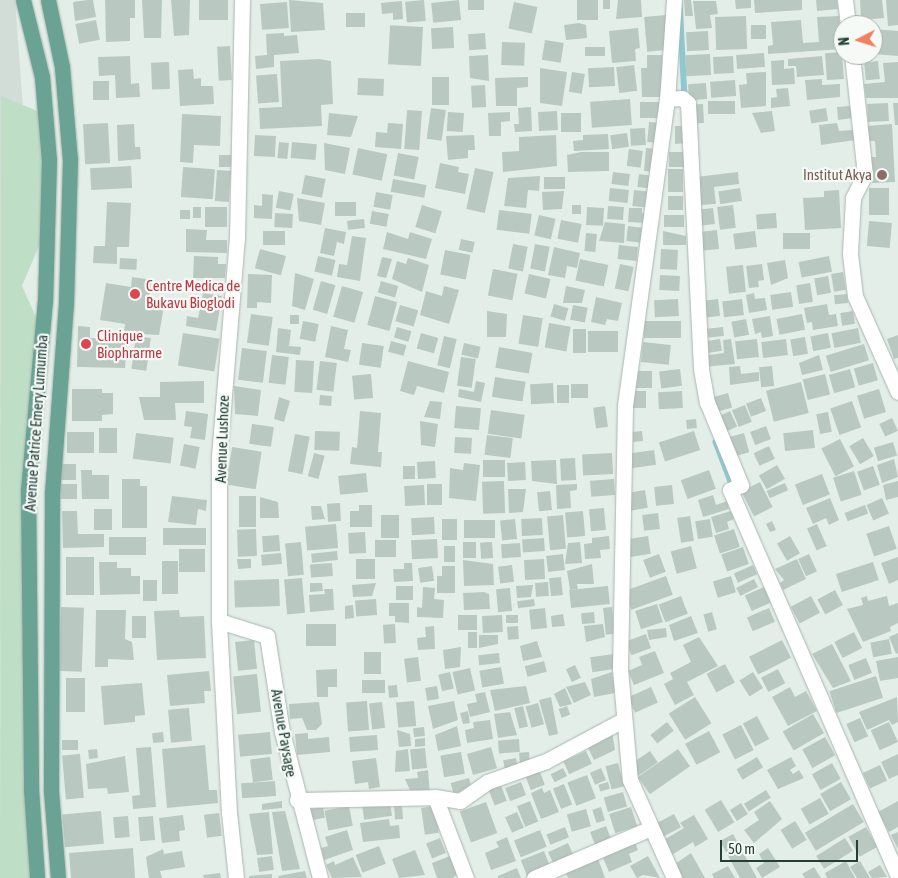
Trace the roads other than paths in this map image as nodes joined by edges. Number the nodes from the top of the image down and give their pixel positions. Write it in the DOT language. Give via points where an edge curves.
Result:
graph roads {
  1 [pos="23,0"];
  2 [pos="48,0"];
  3 [pos="242,0"];
  4 [pos="674,0"];
  5 [pos="846,0"];
  6 [pos="847,15"];
  7 [pos="853,65"];
  8 [pos="667,99"];
  9 [pos="898,392"];
  10 [pos="28,491"];
  11 [pos="52,494"];
  12 [pos="220,621"];
  13 [pos="623,720"];
  14 [pos="435,797"];
  15 [pos="297,800"];
  16 [pos="649,829"];
  17 [pos="898,877"];
  18 [pos="37,878"];
  19 [pos="58,878"];
  20 [pos="236,878"];
  21 [pos="320,878"];
  22 [pos="466,878"];
  23 [pos="534,878"];
  24 [pos="674,878"];
  1 -- 10 [label="main road, Avenue Patrice Emery Lumumba" via="42,77 49,160 44,308"];
  2 -- 11 [label="main road, Avenue Patrice Emery Lumumba" via="62,67 70,160 66,303"];
  3 -- 12 [label="street, Avenue Lushoze" via="237,238 219,456"];
  4 -- 8 [label="street"];
  5 -- 6 [label="street"];
  7 -- 9 [label="street" via="865,174 853,198 850,254 855,296"];
  8 -- 13 [label="street" via="625,407 621,550"];
  8 -- 17 [label="street" via="682,98 688,103 701,368 718,437 741,485 730,490"];
  10 -- 11 [label="main road"];
  10 -- 18 [label="main road, Avenue Patrice Emery Lumumba" via="31,790"];
  11 -- 19 [label="main road, Avenue Patrice Emery Lumumba" via="51,790"];
  12 -- 15 [label="street, Avenue Paysage" via="267,636 282,732"];
  12 -- 20 [label="street, Avenue Lushoze" via="229,813"];
  13 -- 14 [label="street" via="546,761 487,782 460,802"];
  13 -- 16 [label="street" via="630,780"];
  14 -- 15 [label="street"];
  14 -- 22 [label="street"];
  15 -- 21 [label="street, Avenue Paysage"];
  16 -- 23 [label="street"];
  16 -- 24 [label="street"];
}
